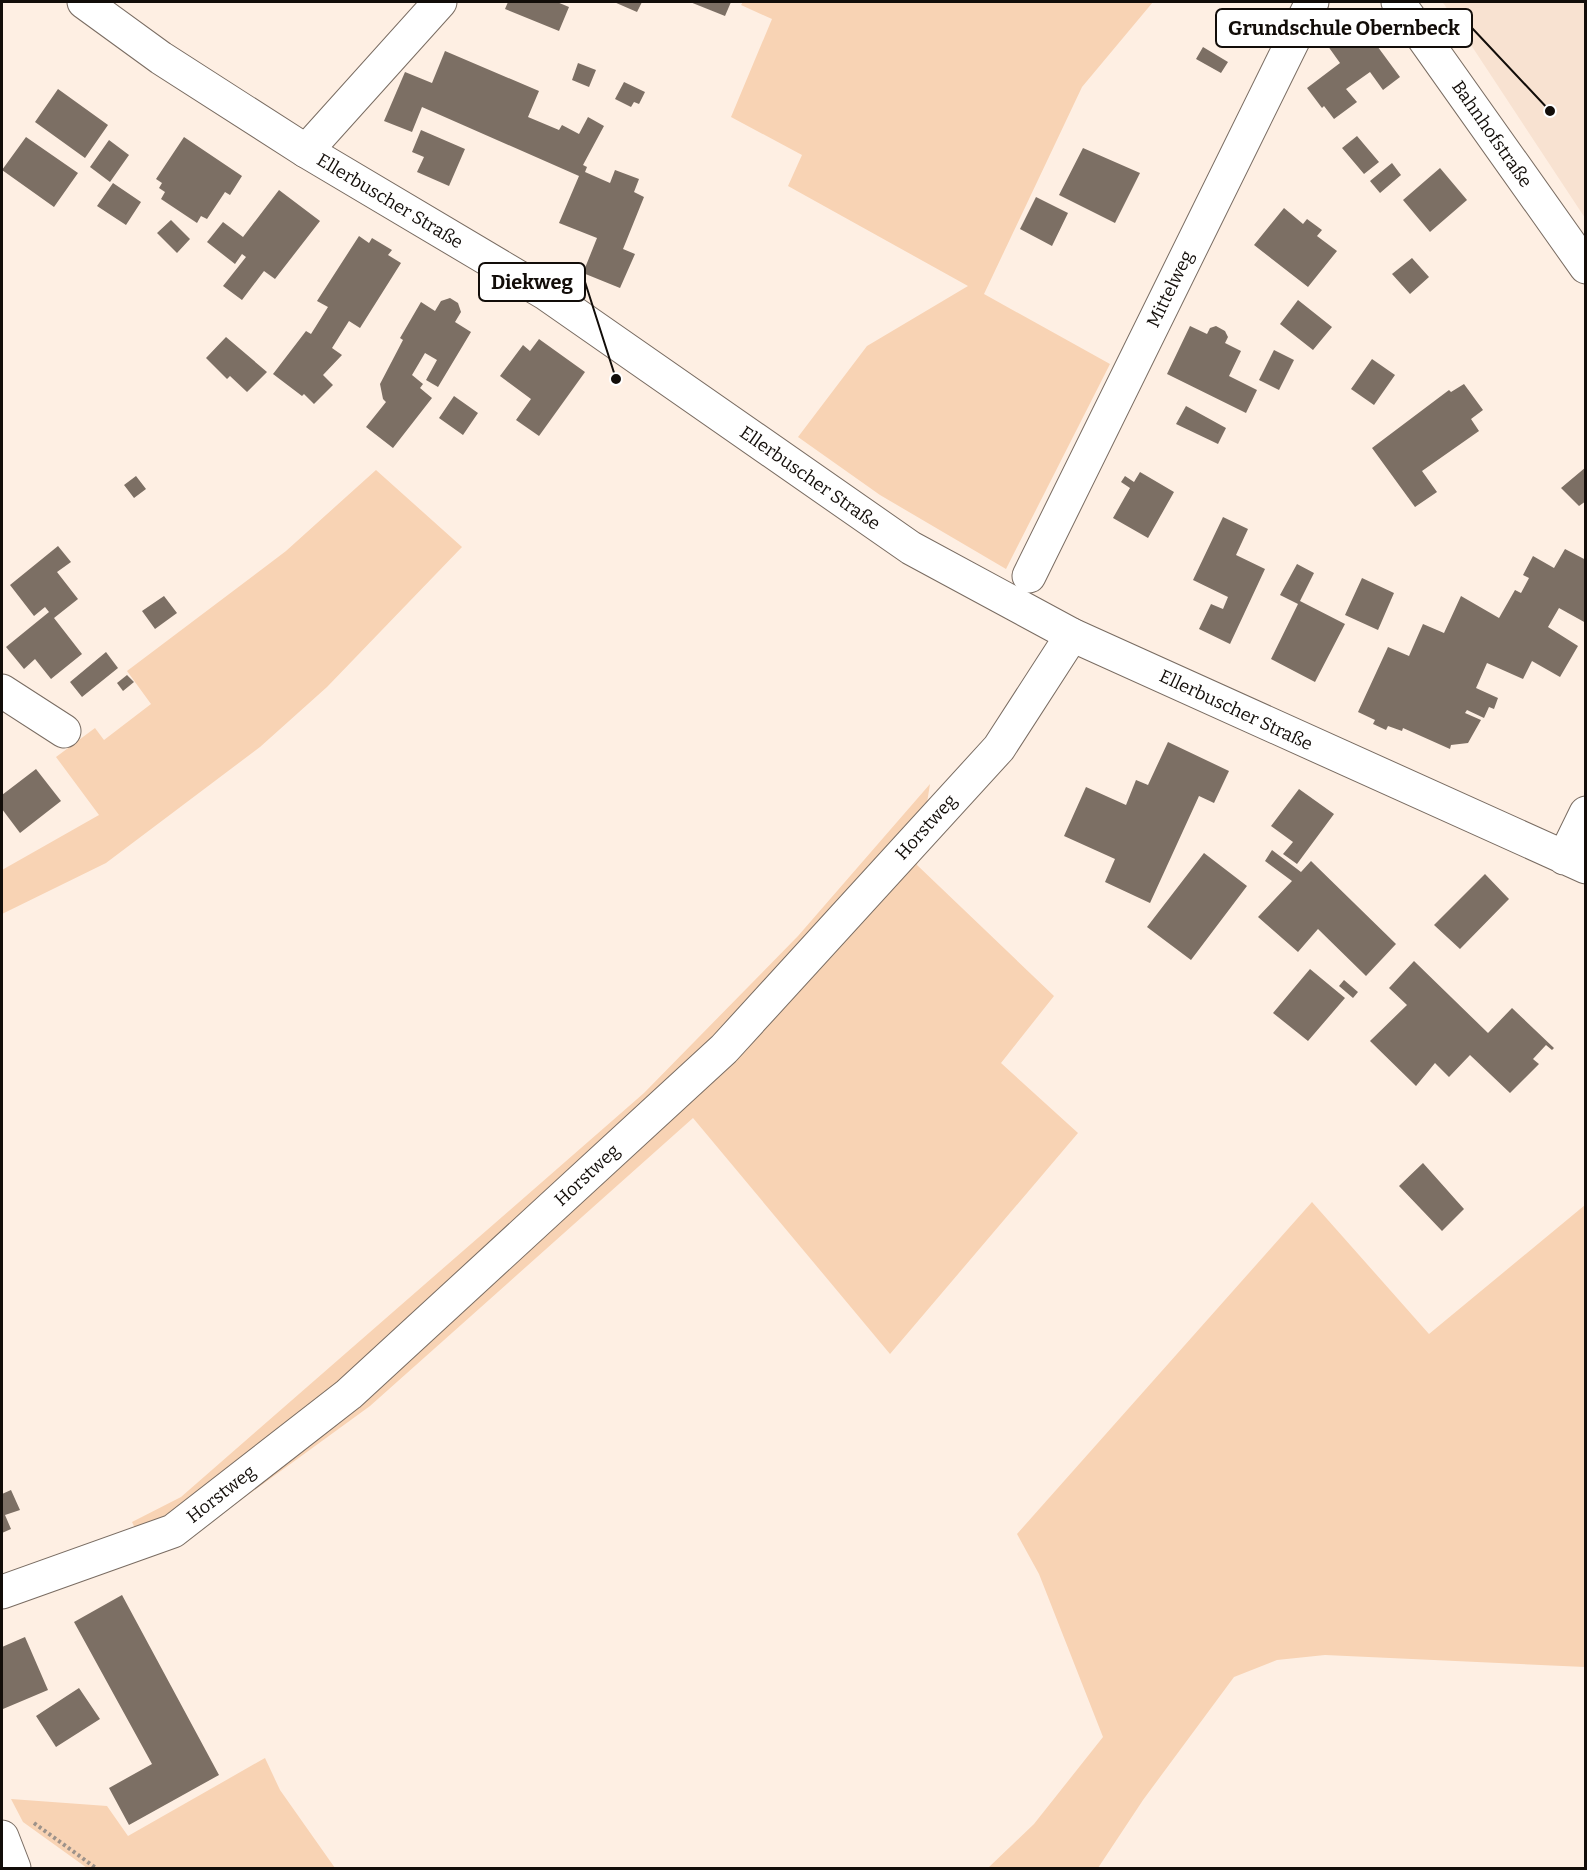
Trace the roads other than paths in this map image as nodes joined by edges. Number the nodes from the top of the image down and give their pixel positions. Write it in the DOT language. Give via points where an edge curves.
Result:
graph roads {
  1 [pos="84,2"];
  2 [pos="440,2"];
  3 [pos="1312,2"];
  4 [pos="1398,2"];
  5 [pos="306,151"];
  6 [pos="1586,267"];
  7 [pos="1029,576"];
  8 [pos="1072,635"];
  9 [pos="2,691"];
  10 [pos="64,731"];
  11 [pos="1586,813"];
  12 [pos="1575,862"];
  13 [pos="2,1592"];
  14 [pos="2,1837"];
  15 [pos="14,1869"];
  1 -- 5 [label="street, Ellerbuscher Straße" via="161,58"];
  2 -- 5 [label="street"];
  3 -- 7 [label="street, Mittelweg"];
  4 -- 6 [label="street, Bahnhofstraße"];
  5 -- 8 [label="street, Ellerbuscher Straße" via="545,293 911,548"];
  8 -- 12 [label="street, Ellerbuscher Straße"];
  8 -- 13 [label="street, Horstweg" via="999,748 724,1050 349,1394 174,1531"];
  9 -- 10 [label="street"];
  11 -- 12 [label="street"];
  14 -- 15 [label="street"];
}
